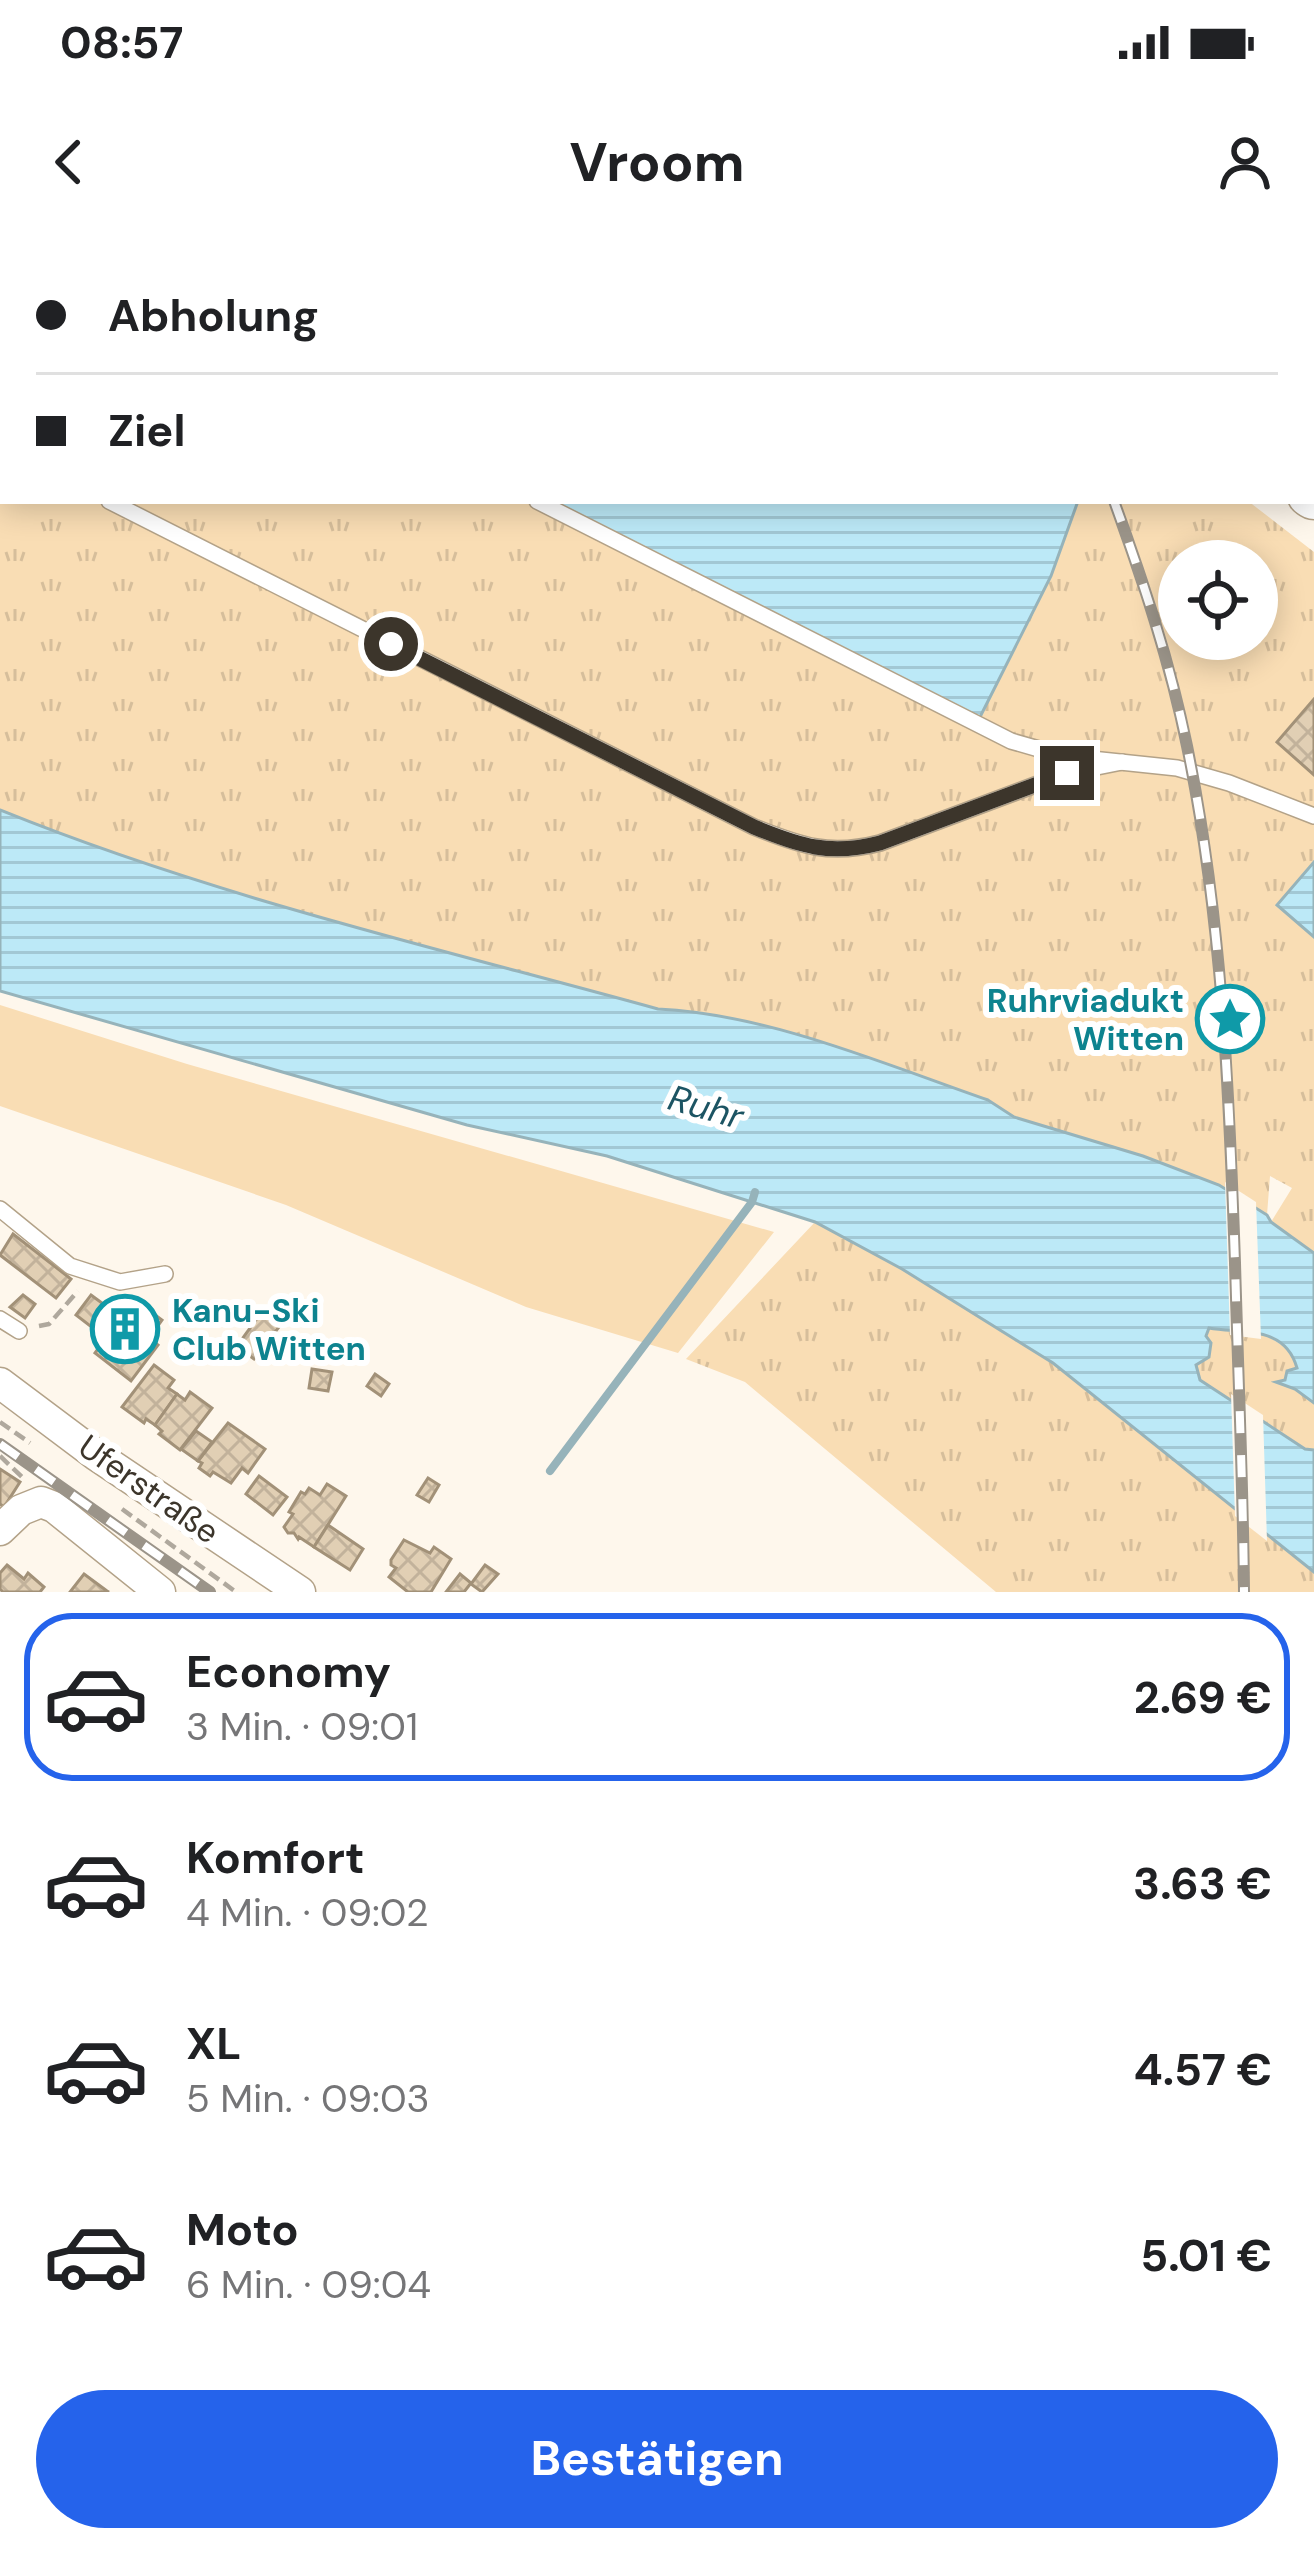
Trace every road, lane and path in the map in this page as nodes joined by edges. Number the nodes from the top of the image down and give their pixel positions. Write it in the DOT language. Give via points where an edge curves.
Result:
graph roads {
  1 [pos="115,504"];
  2 [pos="543,504"];
  3 [pos="1122,762"];
  4 [pos="1314,816"];
  5 [pos="0,1208"];
  6 [pos="165,1274"];
  7 [pos="85,1284"];
  8 [pos="0,1319"];
  9 [pos="19,1330"];
  10 [pos="0,1383"];
  11 [pos="115,1504"];
  12 [pos="0,1531"];
  13 [pos="160,1592"];
  14 [pos="236,1592"];
  15 [pos="300,1592"];
  1 -- 3 [label="lane" via="754,827 823,850 880,843 1067,773"];
  2 -- 3 [label="lane" via="1011,741"];
  3 -- 4 [label="lane" via="1177,768"];
  5 -- 6 [label="lane" via="70,1266 120,1282"];
  7 -- 9 [label="path" via="49,1324"];
  8 -- 9 [label="lane"];
  10 -- 15 [label="street, Uferstraße"];
  11 -- 14 [label="path"];
  12 -- 13 [label="street" via="41,1502"];
}
